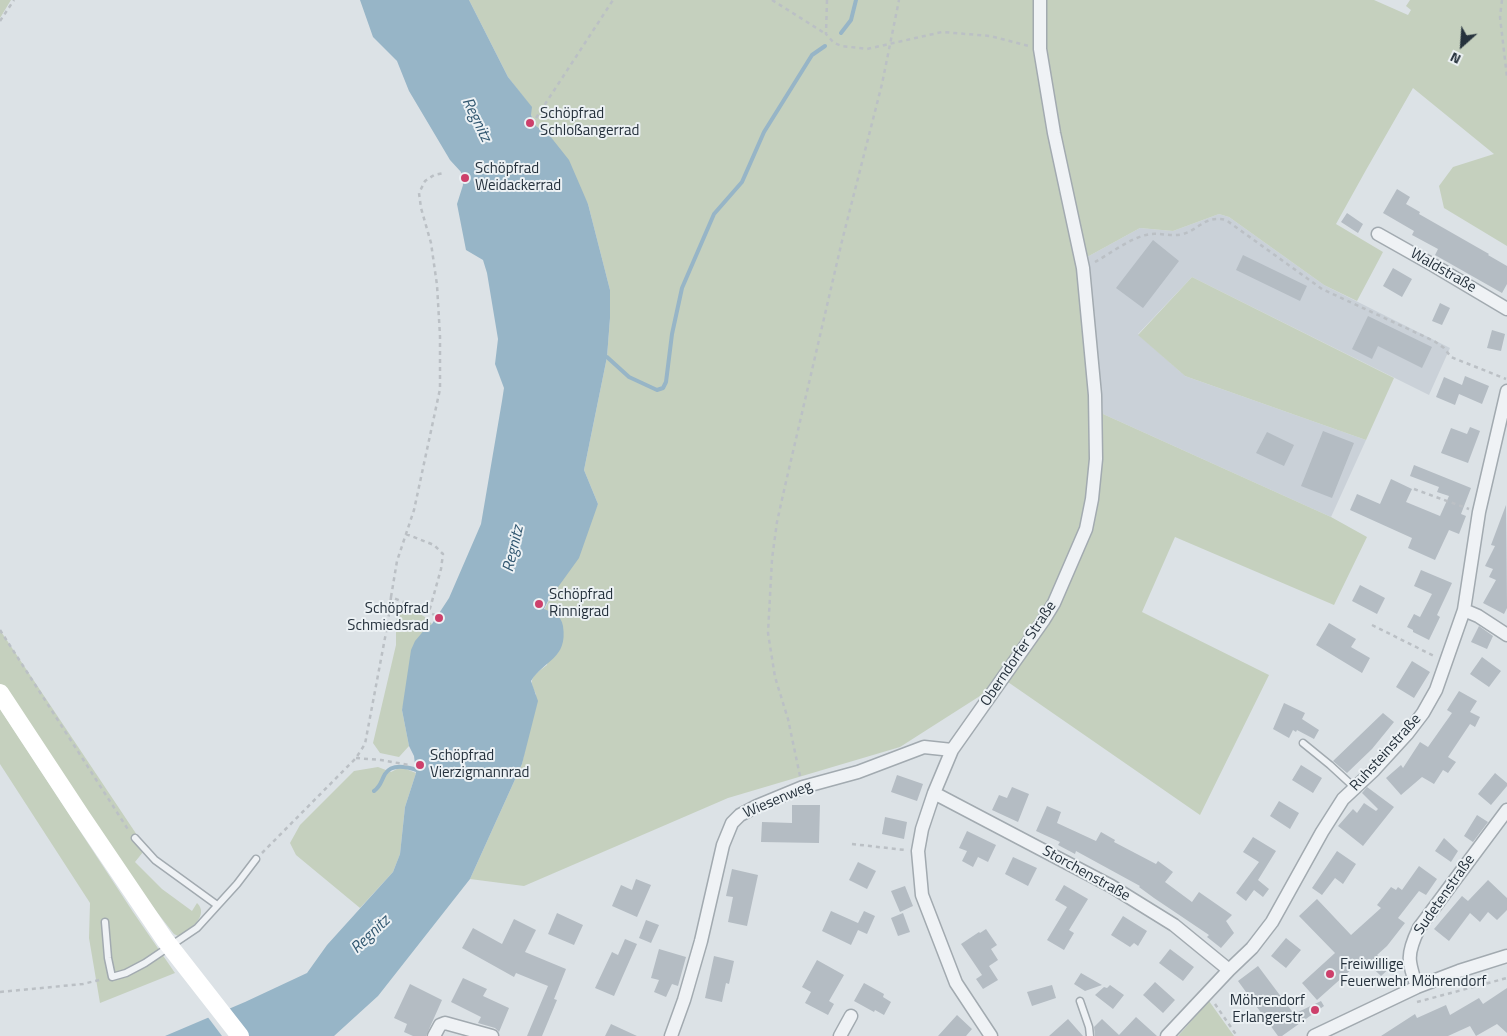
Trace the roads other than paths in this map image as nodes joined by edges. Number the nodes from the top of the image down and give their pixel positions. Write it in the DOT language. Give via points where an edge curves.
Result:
graph roads {
  1 [pos="1040,0"];
  2 [pos="1378,234"];
  3 [pos="1507,309"];
  4 [pos="1507,390"];
  5 [pos="1464,610"];
  6 [pos="1507,635"];
  7 [pos="0,693"];
  8 [pos="1303,743"];
  9 [pos="952,750"];
  10 [pos="1355,788"];
  11 [pos="934,793"];
  12 [pos="1507,810"];
  13 [pos="135,838"];
  14 [pos="256,859"];
  15 [pos="217,905"];
  16 [pos="105,922"];
  17 [pos="171,947"];
  18 [pos="1507,956"];
  19 [pos="1228,970"];
  20 [pos="1417,988"];
  21 [pos="1080,1001"];
  22 [pos="851,1016"];
  23 [pos="240,1036"];
  24 [pos="434,1036"];
  25 [pos="492,1036"];
  26 [pos="671,1036"];
  27 [pos="840,1036"];
  28 [pos="991,1036"];
  29 [pos="1090,1036"];
  30 [pos="1167,1036"];
  31 [pos="1314,1036"];
  1 -- 9 [label="street, Oberndorfer Straße" via="1040,49 1083,268 1095,395 1096,459 1092,499 1086,529 1054,603"];
  2 -- 3 [label="street, Waldstraße"];
  4 -- 5 [label="street, Ruhsteinstraße" via="1479,512"];
  5 -- 6 [label="street"];
  5 -- 10 [label="street, Ruhsteinstraße" via="1436,690 1423,713 1408,734"];
  7 -- 17 [label="street"];
  8 -- 10 [label="lane"];
  9 -- 11 [label="street, Oberndorfer Straße"];
  9 -- 26 [label="street, Wiesenweg" via="924,747 858,772 803,787 740,815 732,823 684,1000"];
  10 -- 19 [label="street, Ruhsteinstraße" via="1343,799 1322,832 1272,922 1252,948"];
  11 -- 19 [label="street, Storchenstraße" via="1111,886 1174,925"];
  11 -- 28 [label="street, Oberndorfer Straße" via="918,851 922,895 956,983"];
  12 -- 20 [label="street, Sudetenstraße" via="1419,928 1411,945 1409,963"];
  13 -- 15 [label="lane" via="156,860"];
  14 -- 15 [label="lane"];
  15 -- 17 [label="lane" via="197,928"];
  16 -- 17 [label="lane" via="112,977 126,973"];
  17 -- 23 [label="street"];
  18 -- 20 [label="street"];
  19 -- 30 [label="street, Ruhsteinstraße"];
  20 -- 31 [label="street"];
  21 -- 29 [label="lane"];
  22 -- 27 [label="street"];
  24 -- 25 [label="street" via="440,1025 445,1023"];
}
